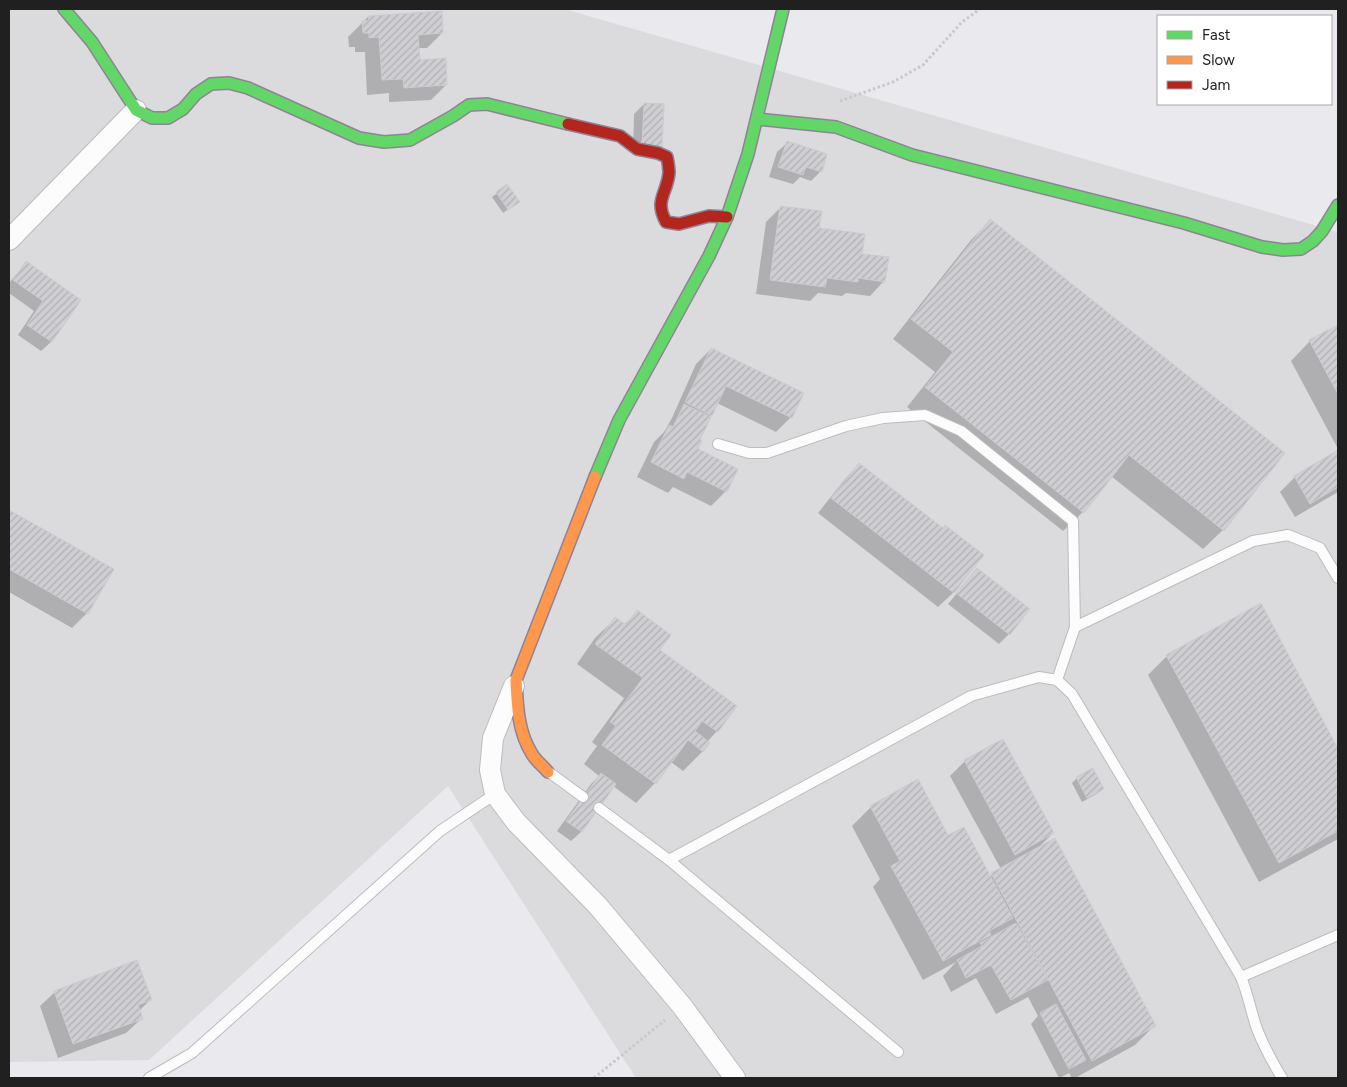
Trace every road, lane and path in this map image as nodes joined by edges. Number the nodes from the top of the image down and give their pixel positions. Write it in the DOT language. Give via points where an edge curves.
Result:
graph roads {
  1 [pos="64,9"];
  2 [pos="783,9"];
  3 [pos="980,9"];
  4 [pos="839,101"];
  5 [pos="136,110"];
  6 [pos="757,119"];
  7 [pos="1338,204"];
  8 [pos="727,217"];
  9 [pos="9,240"];
  10 [pos="718,444"];
  11 [pos="1338,578"];
  12 [pos="1075,627"];
  13 [pos="516,680"];
  14 [pos="1057,680"];
  15 [pos="548,772"];
  16 [pos="495,794"];
  17 [pos="583,797"];
  18 [pos="598,808"];
  19 [pos="670,860"];
  20 [pos="1338,935"];
  21 [pos="1241,977"];
  22 [pos="682,1006"];
  23 [pos="898,1052"];
  24 [pos="149,1078"];
  25 [pos="594,1078"];
  26 [pos="736,1078"];
  27 [pos="1282,1078"];
  1 -- 5 [label="street" via="92,42"];
  2 -- 6 [label="street"];
  3 -- 4 [label="path" via="962,22 923,64 893,82"];
  5 -- 8 [label="street" via="152,118 168,118 211,84 229,83 248,88 360,138 384,142 410,140 469,105 487,104 620,136 632,146 644,151 657,151 667,157 667,183 660,198 660,213 666,222 679,224 708,216"];
  5 -- 9 [label="street"];
  6 -- 7 [label="street" via="836,127 912,155 1184,223 1262,248 1301,249 1322,231"];
  6 -- 8 [label="street"];
  8 -- 13 [label="street" via="619,420"];
  10 -- 12 [label="lane" via="749,453 768,453 846,426 924,414 961,430 1073,521"];
  11 -- 12 [label="lane" via="1320,548 1288,535 1253,540"];
  12 -- 14 [label="lane"];
  13 -- 15 [label="street" via="523,735 533,755"];
  13 -- 16 [label="street" via="493,738 490,770"];
  14 -- 19 [label="lane" via="1038,677 971,696"];
  14 -- 21 [label="lane" via="1072,694"];
  15 -- 17 [label="lane"];
  16 -- 22 [label="street" via="516,822 598,906"];
  16 -- 24 [label="lane" via="440,831 192,1053"];
  18 -- 19 [label="lane"];
  19 -- 23 [label="lane"];
  20 -- 21 [label="lane"];
  21 -- 27 [label="lane" via="1257,1028"];
  22 -- 25 [label="path"];
  22 -- 26 [label="street"];
}
